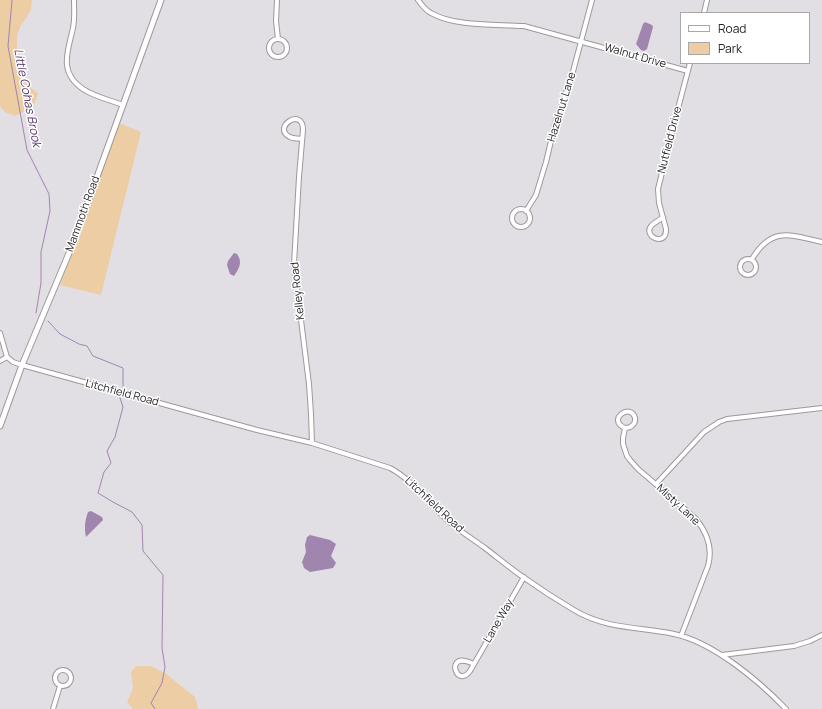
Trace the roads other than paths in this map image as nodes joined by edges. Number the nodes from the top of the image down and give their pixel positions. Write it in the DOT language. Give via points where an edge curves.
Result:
graph roads {
  1 [pos="74,0"];
  2 [pos="161,0"];
  3 [pos="276,0"];
  4 [pos="418,0"];
  5 [pos="592,0"];
  6 [pos="707,0"];
  7 [pos="704,12"];
  8 [pos="278,39"];
  9 [pos="581,41"];
  10 [pos="690,64"];
  11 [pos="688,71"];
  12 [pos="123,105"];
  13 [pos="302,139"];
  14 [pos="526,211"];
  15 [pos="663,217"];
  16 [pos="822,242"];
  17 [pos="752,259"];
  18 [pos="0,333"];
  19 [pos="7,357"];
  20 [pos="0,361"];
  21 [pos="22,365"];
  22 [pos="822,408"];
  23 [pos="0,426"];
  24 [pos="625,428"];
  25 [pos="312,443"];
  26 [pos="656,484"];
  27 [pos="524,577"];
  28 [pos="822,635"];
  29 [pos="681,636"];
  30 [pos="722,655"];
  31 [pos="474,664"];
  32 [pos="60,686"];
  33 [pos="53,709"];
  34 [pos="786,709"];
  1 -- 12 [label="street" via="75,16 67,54 67,69 76,83 84,89"];
  2 -- 12 [label="main road, Mammoth Road"];
  3 -- 8 [label="street"];
  4 -- 9 [label="street, Walnut Drive" via="430,12 447,20 483,25 524,26"];
  5 -- 9 [label="street, Hazelnut Lane"];
  6 -- 7 [label="street"];
  8 -- 8 [label="street" via="284,41 287,49 282,56 277,57 272,54 269,46"];
  9 -- 11 [label="street, Walnut Drive"];
  9 -- 14 [label="street, Hazelnut Lane" via="538,190"];
  10 -- 11 [label="street, Nutfield Drive"];
  11 -- 15 [label="street, Nutfield Drive" via="659,183 659,203"];
  12 -- 21 [label="main road, Mammoth Road" via="72,246"];
  13 -- 13 [label="street, Kelley Road" via="303,127 300,122 295,119 286,123 286,134 291,138"];
  13 -- 25 [label="street, Kelley Road" via="294,264 309,384"];
  14 -- 14 [label="street, Hazelnut Lane" via="519,210 514,213 513,220 517,225 528,224 530,216"];
  15 -- 15 [label="street, Nutfield Drive" via="666,234 656,239 651,236 650,228"];
  16 -- 17 [label="street" via="791,236 774,237 760,247"];
  17 -- 17 [label="street" via="744,260 740,265 744,274 750,275 756,270"];
  18 -- 19 [label="street"];
  19 -- 20 [label="street"];
  19 -- 21 [label="street, Litchfield Road"];
  21 -- 23 [label="main road, Mammoth Road"];
  21 -- 25 [label="street, Litchfield Road"];
  22 -- 26 [label="street" via="718,422 704,432"];
  24 -- 24 [label="street, Misty Lane" via="620,426 618,418 623,412 629,412 634,418 634,423"];
  24 -- 26 [label="street, Misty Lane" via="623,444 627,456"];
  25 -- 27 [label="street, Litchfield Road" via="398,472 453,525"];
  26 -- 29 [label="street, Misty Lane" via="701,525 710,550 708,566"];
  27 -- 29 [label="street, Litchfield Road" via="578,612 598,621"];
  27 -- 31 [label="street, Lane Way"];
  28 -- 30 [label="street" via="794,646"];
  29 -- 30 [label="street, Litchfield Road"];
  30 -- 34 [label="street, Litchfield Road"];
  31 -- 31 [label="street, Lane Way" via="466,675 458,675 455,671 456,663 460,661"];
  32 -- 32 [label="street" via="66,686 71,682 71,675 66,670 55,675 55,682"];
  32 -- 33 [label="street"];
}
